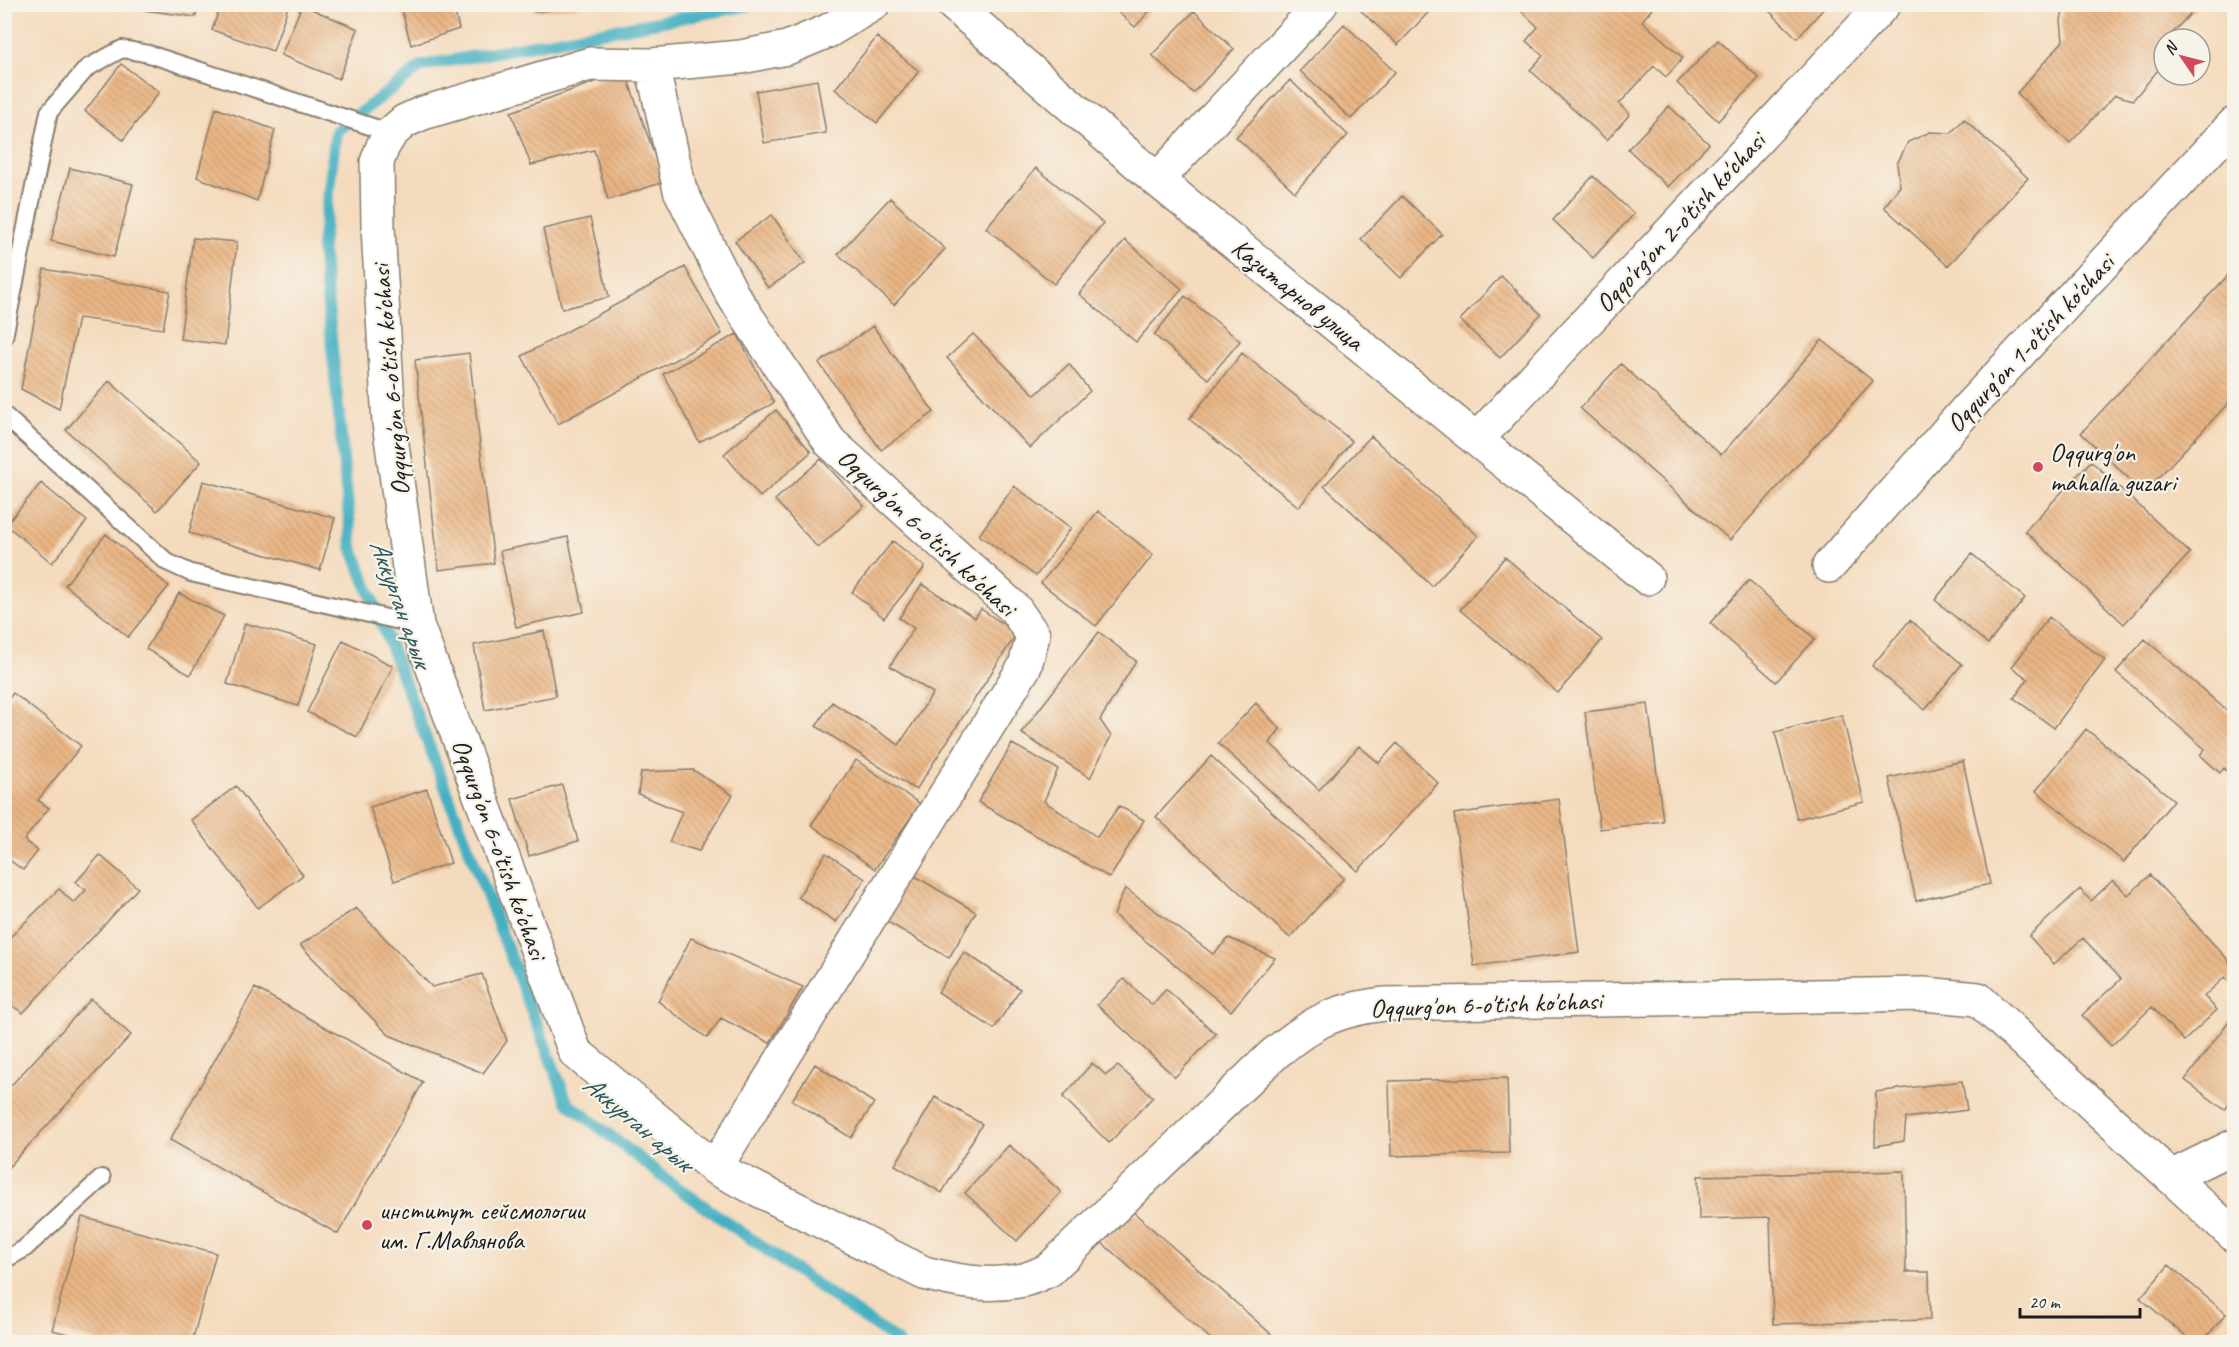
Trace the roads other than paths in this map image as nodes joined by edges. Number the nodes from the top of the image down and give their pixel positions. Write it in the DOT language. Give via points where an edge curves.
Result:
graph roads {
  1 [pos="873,4"];
  2 [pos="953,4"];
  3 [pos="1321,4"];
  4 [pos="1884,4"];
  5 [pos="652,65"];
  6 [pos="2235,124"];
  7 [pos="391,133"];
  8 [pos="1157,180"];
  9 [pos="4,337"];
  10 [pos="4,415"];
  11 [pos="1477,439"];
  12 [pos="1829,566"];
  13 [pos="1647,578"];
  14 [pos="417,625"];
  15 [pos="2235,1146"];
  16 [pos="715,1168"];
  17 [pos="2171,1177"];
  18 [pos="102,1178"];
  19 [pos="2235,1236"];
  20 [pos="4,1260"];
  1 -- 5 [label="street, Oqqurg'on 6-o'tish ko'chasi" via="828,31 787,48 741,57"];
  2 -- 8 [label="street, Казитарнов улица"];
  3 -- 8 [label="street"];
  4 -- 11 [label="street, Oqqo'rg'on 2-o'tish ko'chasi"];
  5 -- 7 [label="street, Oqqurg'on 6-o'tish ko'chasi" via="590,64 423,113"];
  5 -- 16 [label="street, Oqqurg'on 6-o'tish ko'chasi" via="680,190 732,294 830,442 1016,609 1033,635 1025,666"];
  6 -- 12 [label="street, Oqqurg'on 1-o'tish ko'chasi" via="1968,408"];
  7 -- 9 [label="lane" via="149,54 122,49 87,68 49,112"];
  7 -- 14 [label="street, Oqqurg'on 6-o'tish ko'chasi" via="377,162 378,227 389,423"];
  8 -- 11 [label="street, Казитарнов улица"];
  10 -- 14 [label="lane" via="166,562 191,573"];
  11 -- 13 [label="street, Казитарнов улица"];
  14 -- 16 [label="street, Oqqurg'on 6-o'tish ko'chasi" via="575,1052"];
  15 -- 17 [label="street"];
  16 -- 17 [label="street, Oqqurg'on 6-o'tish ko'chasi" via="924,1272 956,1281 1020,1281 1049,1270 1273,1055 1297,1035 1335,1014 1385,1004 1924,994 1978,999"];
  17 -- 19 [label="street, Oqqurg'on 6-o'tish ko'chasi"];
  18 -- 20 [label="lane" via="24,1249"];
}
